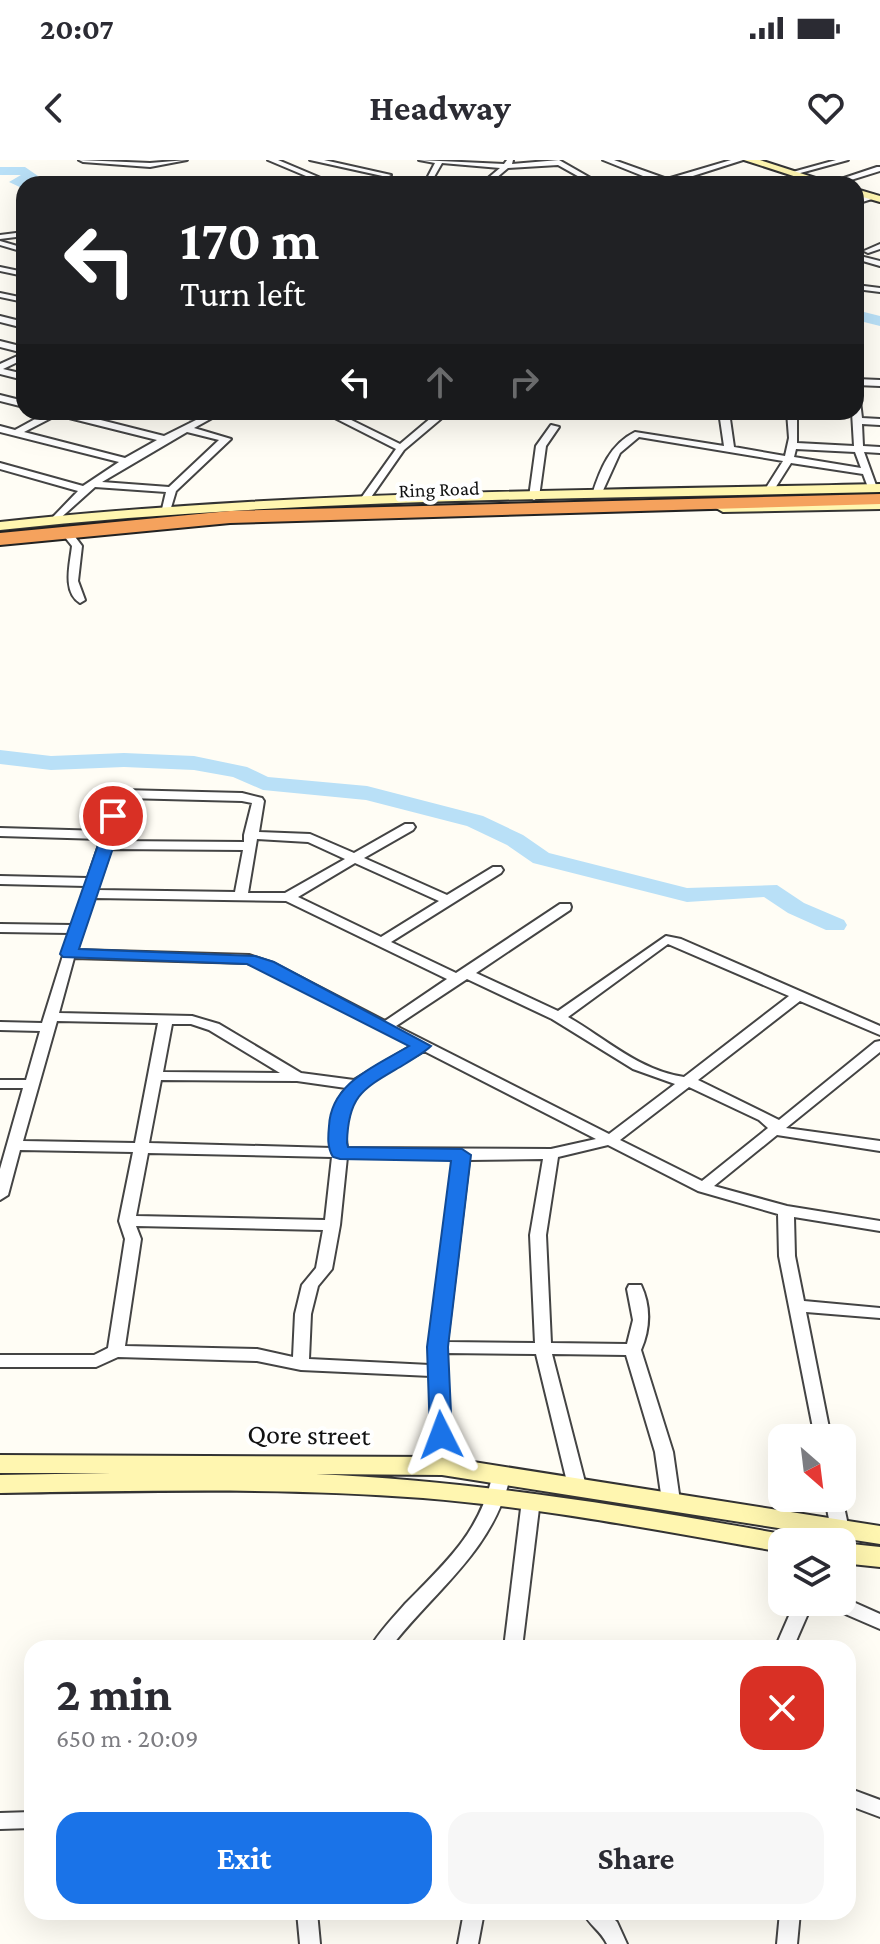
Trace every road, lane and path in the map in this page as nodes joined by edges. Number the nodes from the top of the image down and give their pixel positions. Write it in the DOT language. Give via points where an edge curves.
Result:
graph roads {
  1 [pos="83,160"];
  2 [pos="183,160"];
  3 [pos="297,160"];
  4 [pos="314,160"];
  5 [pos="423,160"];
  6 [pos="607,160"];
  7 [pos="739,160"];
  8 [pos="749,160"];
  9 [pos="844,160"];
  10 [pos="276,161"];
  11 [pos="558,161"];
  12 [pos="439,162"];
  13 [pos="507,162"];
  14 [pos="880,169"];
  15 [pos="793,173"];
  16 [pos="312,176"];
  17 [pos="387,176"];
  18 [pos="431,176"];
  19 [pos="583,176"];
  20 [pos="650,176"];
  21 [pos="686,176"];
  22 [pos="803,176"];
  23 [pos="857,176"];
  24 [pos="880,246"];
  25 [pos="880,255"];
  26 [pos="41,420"];
  27 [pos="88,420"];
  28 [pos="202,420"];
  29 [pos="353,420"];
  30 [pos="434,420"];
  31 [pos="725,420"];
  32 [pos="792,420"];
  33 [pos="857,420"];
  34 [pos="554,427"];
  35 [pos="0,429"];
  36 [pos="188,429"];
  37 [pos="16,433"];
  38 [pos="168,440"];
  39 [pos="794,446"];
  40 [pos="401,448"];
  41 [pos="729,448"];
  42 [pos="859,450"];
  43 [pos="880,450"];
  44 [pos="791,458"];
  45 [pos="129,462"];
  46 [pos="0,466"];
  47 [pos="865,472"];
  48 [pos="95,484"];
  49 [pos="85,490"];
  50 [pos="171,490"];
  51 [pos="769,491"];
  52 [pos="597,495"];
  53 [pos="878,495"];
  54 [pos="534,497"];
  55 [pos="364,501"];
  56 [pos="167,509"];
  57 [pos="56,519"];
  58 [pos="0,526"];
  59 [pos="0,533"];
  60 [pos="69,536"];
  61 [pos="0,542"];
  62 [pos="80,600"];
  63 [pos="409,827"];
  64 [pos="0,832"];
  65 [pos="107,840"];
  66 [pos="249,840"];
  67 [pos="358,858"];
  68 [pos="497,870"];
  69 [pos="0,880"];
  70 [pos="92,888"];
  71 [pos="241,896"];
  72 [pos="288,897"];
  73 [pos="447,900"];
  74 [pos="565,907"];
  75 [pos="0,928"];
  76 [pos="79,929"];
  77 [pos="382,942"];
  78 [pos="69,954"];
  79 [pos="462,976"];
  80 [pos="799,995"];
  81 [pos="559,1017"];
  82 [pos="166,1018"];
  83 [pos="48,1022"];
  84 [pos="0,1026"];
  85 [pos="385,1027"];
  86 [pos="880,1031"];
  87 [pos="880,1045"];
  88 [pos="422,1046"];
  89 [pos="155,1076"];
  90 [pos="297,1077"];
  91 [pos="690,1082"];
  92 [pos="0,1084"];
  93 [pos="33,1084"];
  94 [pos="356,1085"];
  95 [pos="777,1131"];
  96 [pos="611,1140"];
  97 [pos="14,1145"];
  98 [pos="880,1146"];
  99 [pos="141,1147"];
  100 [pos="340,1153"];
  101 [pos="551,1154"];
  102 [pos="462,1155"];
  103 [pos="703,1188"];
  104 [pos="0,1195"];
  105 [pos="786,1211"];
  106 [pos="127,1221"];
  107 [pos="332,1225"];
  108 [pos="880,1226"];
  109 [pos="635,1289"];
  110 [pos="798,1306"];
  111 [pos="880,1313"];
  112 [pos="438,1347"];
  113 [pos="543,1350"];
  114 [pos="633,1350"];
  115 [pos="116,1351"];
  116 [pos="0,1361"];
  117 [pos="301,1364"];
  118 [pos="437,1371"];
  119 [pos="820,1424"];
  120 [pos="0,1464"];
  121 [pos="442,1466"];
  122 [pos="0,1484"];
  123 [pos="577,1486"];
  124 [pos="498,1488"];
  125 [pos="531,1500"];
  126 [pos="671,1501"];
  127 [pos="613,1502"];
  128 [pos="786,1528"];
  129 [pos="880,1535"];
  130 [pos="856,1539"];
  131 [pos="768,1540"];
  132 [pos="856,1547"];
  133 [pos="880,1557"];
  134 [pos="856,1611"];
  135 [pos="798,1616"];
  136 [pos="880,1622"];
  137 [pos="385,1640"];
  138 [pos="514,1640"];
  139 [pos="787,1640"];
  140 [pos="856,1799"];
  141 [pos="880,1809"];
  142 [pos="24,1820"];
  143 [pos="0,1821"];
  144 [pos="308,1920"];
  145 [pos="472,1920"];
  146 [pos="602,1920"];
  147 [pos="789,1920"];
  148 [pos="310,1944"];
  149 [pos="468,1944"];
  150 [pos="617,1944"];
  151 [pos="787,1944"];
  1 -- 2 [label="street" via="150,165"];
  3 -- 10 [label="street"];
  4 -- 17 [label="street"];
  5 -- 12 [label="street"];
  6 -- 20 [label="street"];
  7 -- 21 [label="street"];
  8 -- 15 [label="street"];
  9 -- 15 [label="street"];
  10 -- 16 [label="street"];
  11 -- 13 [label="street"];
  11 -- 19 [label="street"];
  12 -- 13 [label="street"];
  12 -- 18 [label="street"];
  14 -- 23 [label="street"];
  15 -- 22 [label="street"];
  24 -- 25 [label="street" via="868,251"];
  26 -- 37 [label="street"];
  27 -- 38 [label="street"];
  28 -- 36 [label="street"];
  29 -- 40 [label="street"];
  30 -- 40 [label="street"];
  31 -- 41 [label="street"];
  32 -- 39 [label="street"];
  33 -- 42 [label="street"];
  34 -- 54 [label="street" via="541,446"];
  35 -- 37 [label="street"];
  36 -- 38 [label="street"];
  36 -- 50 [label="street" via="226,439"];
  37 -- 45 [label="street"];
  38 -- 45 [label="street"];
  39 -- 42 [label="street"];
  39 -- 44 [label="street"];
  40 -- 55 [label="street"];
  41 -- 44 [label="street"];
  41 -- 52 [label="street" via="632,435 612,458"];
  42 -- 43 [label="street"];
  42 -- 47 [label="street"];
  44 -- 47 [label="street"];
  44 -- 51 [label="street"];
  45 -- 48 [label="street"];
  46 -- 49 [label="street"];
  47 -- 53 [label="street"];
  48 -- 49 [label="street"];
  48 -- 50 [label="street"];
  49 -- 57 [label="street"];
  50 -- 56 [label="street"];
  51 -- 52 [label="street"];
  51 -- 53 [label="street"];
  52 -- 54 [label="street"];
  53 -- 59 [label="highway, Ring Road" via="247,510"];
  53 -- 60 [label="street" via="284,520"];
  53 -- 61 [label="highway, Ring Road" via="230,517"];
  54 -- 55 [label="street"];
  55 -- 56 [label="street"];
  56 -- 57 [label="street"];
  57 -- 58 [label="street"];
  60 -- 61 [label="street"];
  60 -- 62 [label="street" via="77,546 73,581"];
  63 -- 67 [label="street"];
  64 -- 65 [label="street"];
  65 -- 66 [label="street"];
  65 -- 66 [label="street" via="118,797 131,794 253,797 258,801"];
  65 -- 70 [label="street"];
  66 -- 67 [label="street" via="310,838"];
  66 -- 71 [label="street"];
  67 -- 72 [label="street"];
  67 -- 73 [label="street"];
  68 -- 73 [label="street"];
  69 -- 70 [label="street"];
  70 -- 71 [label="street"];
  70 -- 76 [label="street"];
  71 -- 72 [label="street"];
  72 -- 77 [label="street"];
  73 -- 77 [label="street"];
  74 -- 79 [label="street"];
  75 -- 76 [label="street"];
  76 -- 78 [label="street"];
  77 -- 79 [label="street"];
  78 -- 83 [label="street"];
  78 -- 85 [label="street" via="249,959"];
  79 -- 81 [label="street"];
  79 -- 85 [label="street"];
  80 -- 81 [label="street" via="666,940"];
  80 -- 86 [label="street"];
  80 -- 91 [label="street"];
  81 -- 91 [label="street" via="609,1050"];
  82 -- 83 [label="street"];
  82 -- 89 [label="street"];
  82 -- 90 [label="street" via="214,1027"];
  83 -- 84 [label="street"];
  83 -- 93 [label="street"];
  85 -- 88 [label="street"];
  87 -- 95 [label="street"];
  88 -- 94 [label="street"];
  88 -- 96 [label="street"];
  89 -- 90 [label="street"];
  89 -- 99 [label="street"];
  90 -- 94 [label="street"];
  91 -- 95 [label="street" via="774,1123"];
  91 -- 96 [label="street"];
  92 -- 93 [label="street"];
  93 -- 97 [label="street"];
  94 -- 100 [label="street" via="338,1121"];
  95 -- 98 [label="street"];
  95 -- 103 [label="street"];
  96 -- 101 [label="street"];
  96 -- 103 [label="street"];
  97 -- 99 [label="street"];
  97 -- 104 [label="street"];
  99 -- 100 [label="street"];
  99 -- 106 [label="street"];
  100 -- 102 [label="street"];
  100 -- 107 [label="street"];
  101 -- 102 [label="street"];
  101 -- 113 [label="street" via="538,1235"];
  102 -- 112 [label="street"];
  103 -- 105 [label="street"];
  105 -- 108 [label="street"];
  105 -- 110 [label="street" via="787,1256"];
  106 -- 107 [label="street"];
  106 -- 115 [label="street" via="133,1239"];
  107 -- 117 [label="street" via="324,1269 310,1285 303,1314"];
  109 -- 114 [label="street" via="643,1319"];
  110 -- 111 [label="street"];
  110 -- 119 [label="street"];
  112 -- 113 [label="street"];
  112 -- 118 [label="street"];
  113 -- 114 [label="street"];
  113 -- 123 [label="street"];
  114 -- 126 [label="street" via="664,1452"];
  115 -- 116 [label="street" via="96,1361"];
  115 -- 117 [label="street" via="257,1355"];
  117 -- 118 [label="street"];
  118 -- 121 [label="street"];
  120 -- 121 [label="street, Qore street"];
  121 -- 124 [label="street, Qore street"];
  122 -- 124 [label="street, Qore street" via="272,1480"];
  123 -- 124 [label="street, Qore street"];
  123 -- 127 [label="street, Qore street"];
  124 -- 125 [label="street, Qore street"];
  124 -- 137 [label="street" via="491,1512 451,1568"];
  125 -- 127 [label="street, Qore street"];
  125 -- 138 [label="street"];
  126 -- 127 [label="street"];
  126 -- 128 [label="street"];
  127 -- 131 [label="street"];
  129 -- 130 [label="street"];
  132 -- 133 [label="street"];
  134 -- 136 [label="street"];
  135 -- 139 [label="street"];
  140 -- 141 [label="street"];
  142 -- 143 [label="street"];
  144 -- 148 [label="street"];
  145 -- 149 [label="street"];
  146 -- 150 [label="street"];
  147 -- 151 [label="street"];
}
